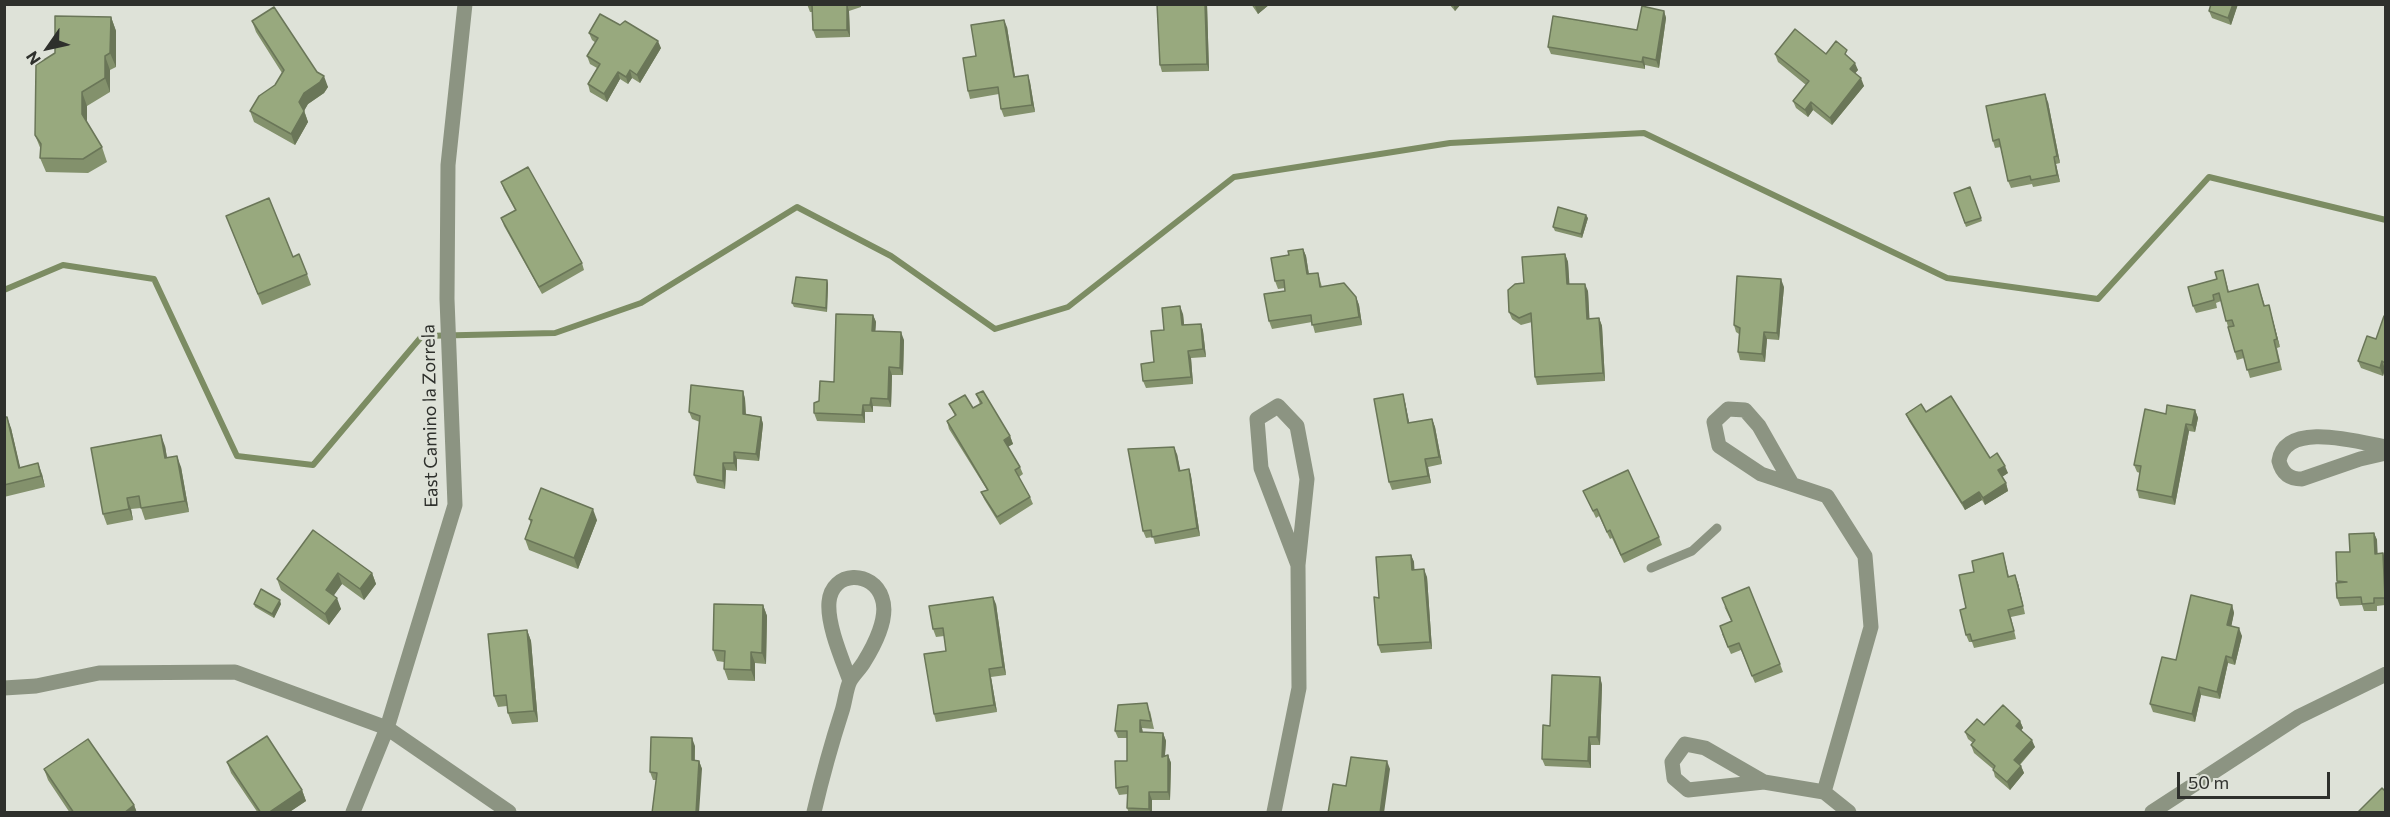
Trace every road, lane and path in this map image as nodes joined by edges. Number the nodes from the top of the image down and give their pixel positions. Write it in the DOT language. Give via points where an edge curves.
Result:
graph roads {
  1 [pos="465,4"];
  2 [pos="2385,447"];
  3 [pos="2385,453"];
  4 [pos="1792,484"];
  5 [pos="1717,528"];
  6 [pos="1298,565"];
  7 [pos="1652,568"];
  8 [pos="2385,674"];
  9 [pos="850,681"];
  10 [pos="4,688"];
  11 [pos="387,728"];
  12 [pos="1764,782"];
  13 [pos="1824,792"];
  14 [pos="353,813"];
  15 [pos="509,813"];
  16 [pos="814,813"];
  17 [pos="1274,813"];
  18 [pos="1849,813"];
  19 [pos="2152,813"];
  1 -- 11 [label="street, East Camino la Zorrela" via="448,165 447,298 455,505"];
  2 -- 3 [label="street" via="2302,437 2288,444 2279,461 2285,474 2302,479"];
  4 -- 4 [label="street" via="1761,474 1719,446 1714,422 1728,409 1745,410 1759,426"];
  4 -- 13 [label="street" via="1827,496 1864,556 1871,627"];
  5 -- 7 [label="lane" via="1692,551"];
  6 -- 6 [label="street" via="1261,468 1257,419 1278,406 1297,426 1307,479"];
  6 -- 17 [label="street" via="1299,688"];
  8 -- 19 [label="street" via="2298,717"];
  9 -- 9 [label="street" via="830,618 829,601 839,582 853,576 872,581 884,602 883,615 864,662"];
  9 -- 16 [label="street"];
  10 -- 11 [label="street" via="36,686 99,673 235,672"];
  11 -- 14 [label="street, East Camino la Zorrela"];
  11 -- 15 [label="street"];
  12 -- 12 [label="street" via="1705,748 1685,744 1672,762 1674,778 1688,790"];
  12 -- 13 [label="street"];
  13 -- 18 [label="street"];
}
